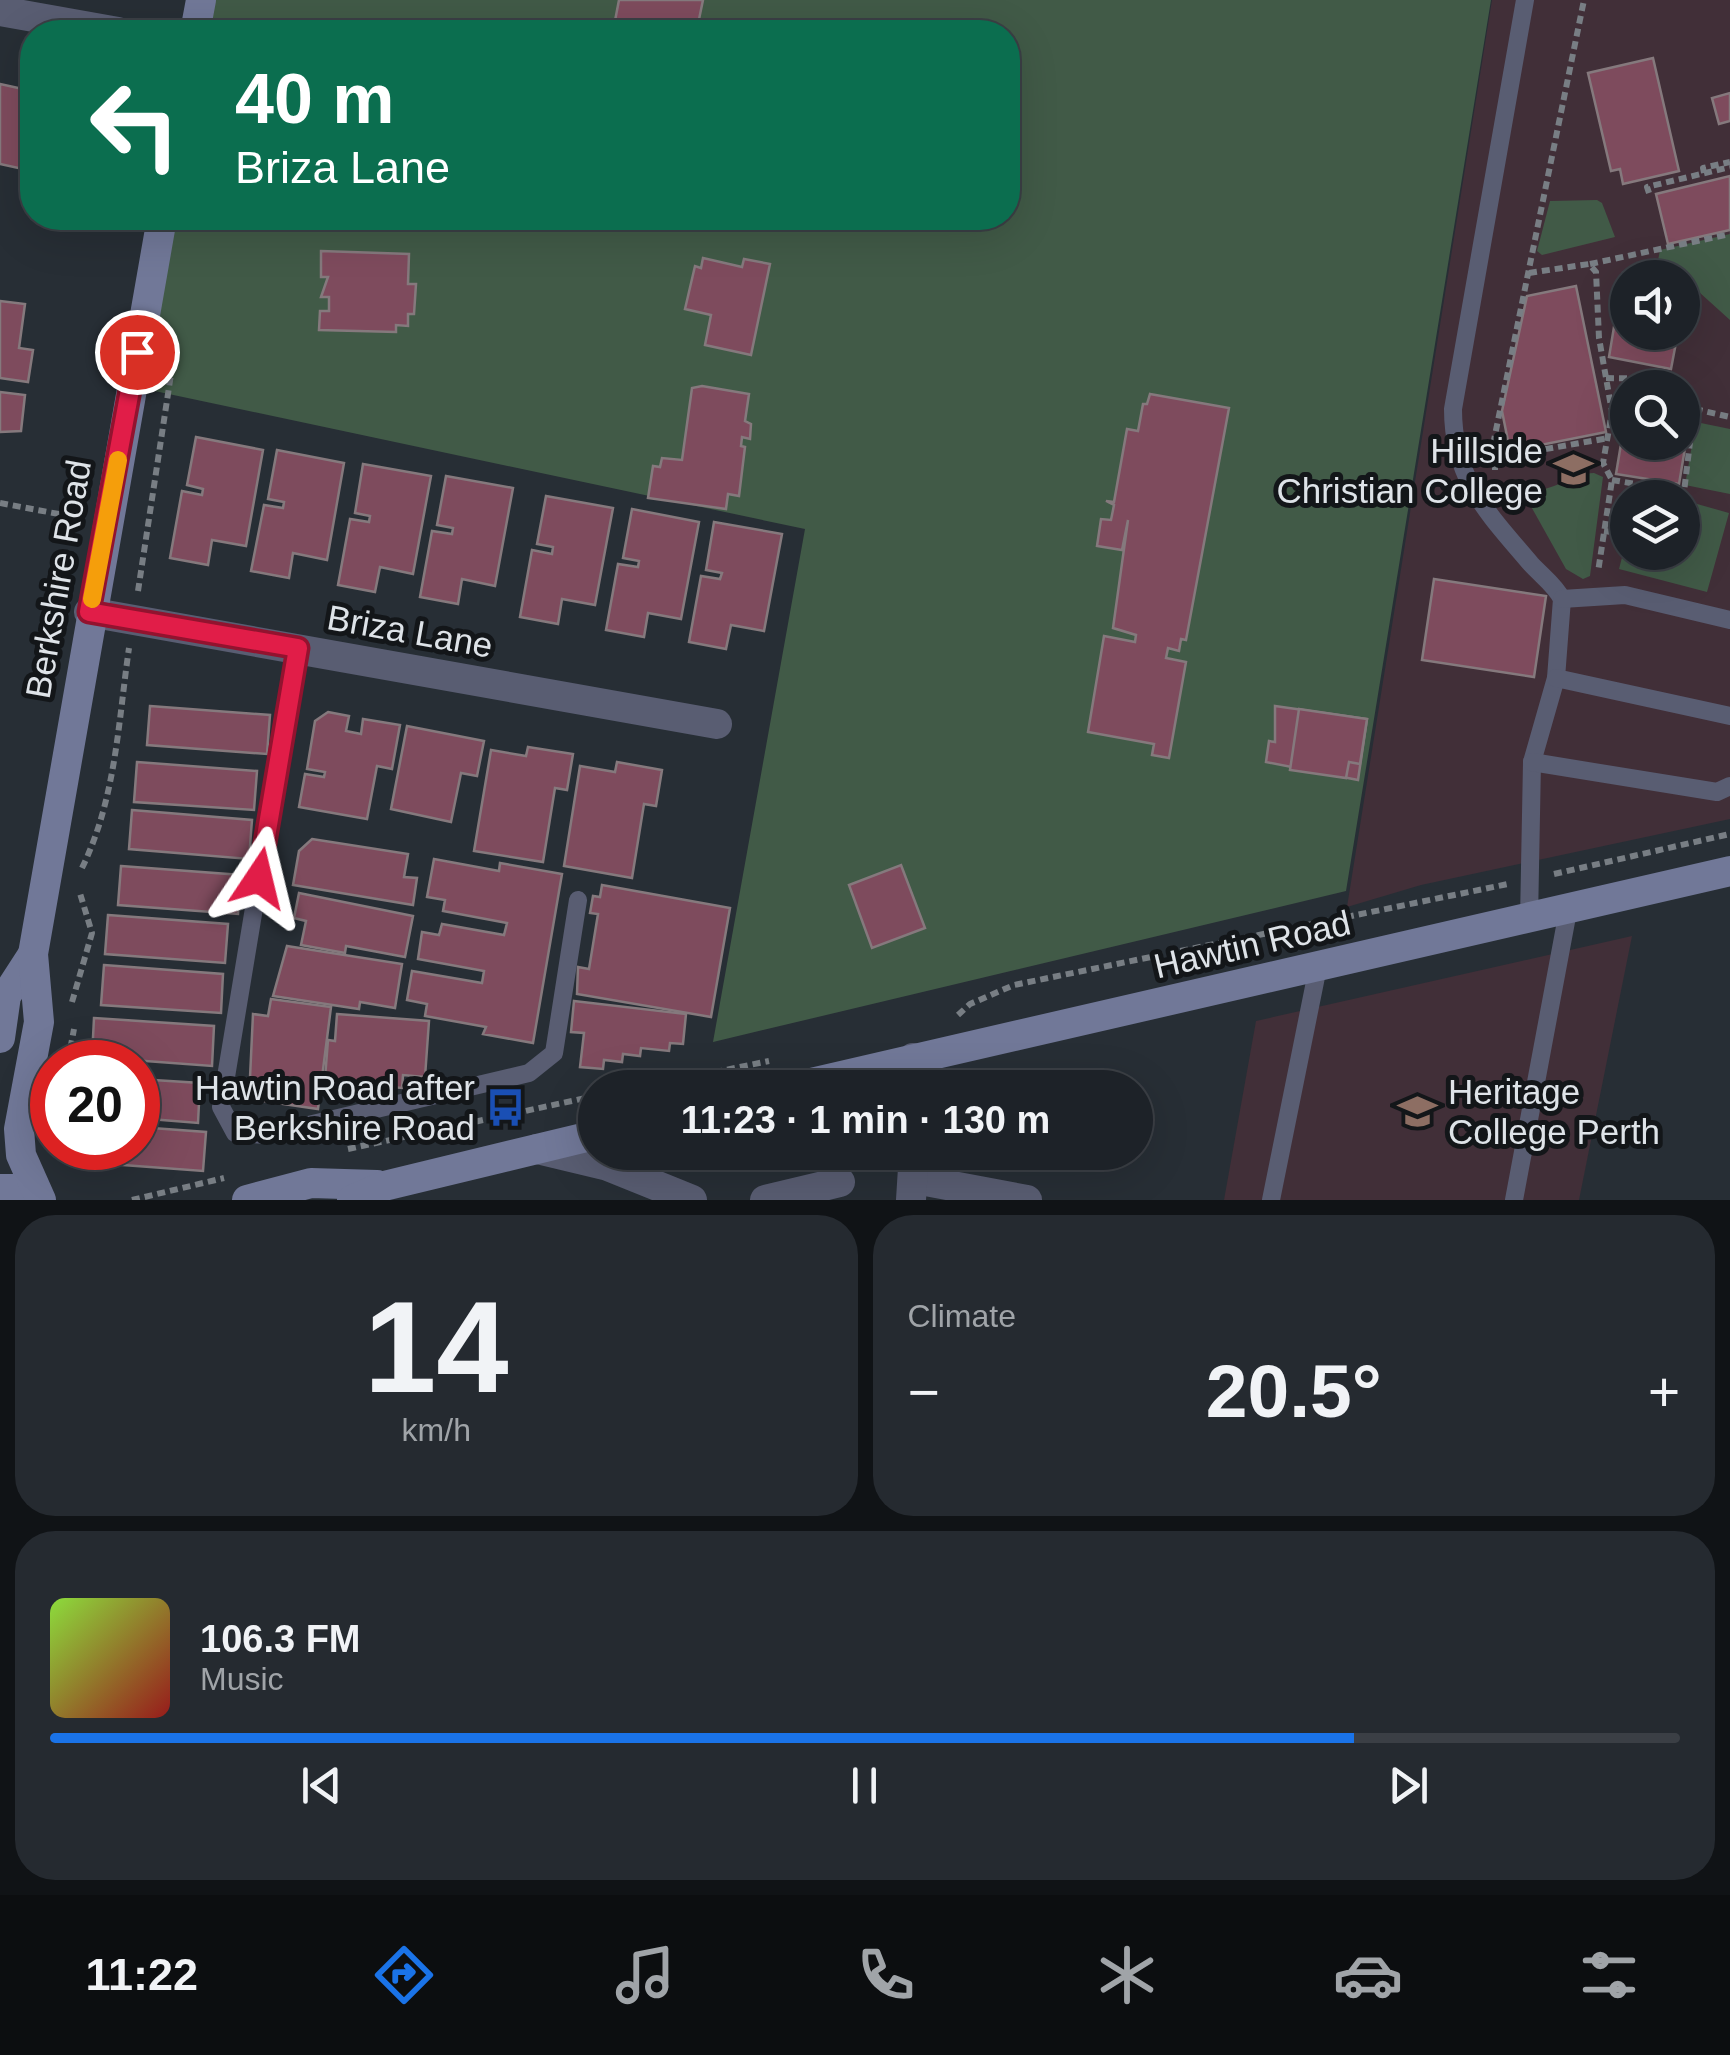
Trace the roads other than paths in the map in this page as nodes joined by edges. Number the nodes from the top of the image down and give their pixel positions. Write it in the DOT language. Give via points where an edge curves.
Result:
graph roads {
  1 [pos="1525,3"];
  2 [pos="0,11"];
  3 [pos="51,20"];
  4 [pos="160,230"];
  5 [pos="1562,599"];
  6 [pos="89,612"];
  7 [pos="1730,620"];
  8 [pos="298,648"];
  9 [pos="1556,678"];
  10 [pos="1730,716"];
  11 [pos="717,724"];
  12 [pos="1532,762"];
  13 [pos="1730,786"];
  14 [pos="1730,871"];
  15 [pos="578,900"];
  16 [pos="1568,910"];
  17 [pos="1529,920"];
  18 [pos="33,954"];
  19 [pos="1318,967"];
  20 [pos="0,1038"];
  21 [pos="921,1070"];
  22 [pos="578,1139"];
  23 [pos="537,1149"];
  24 [pos="913,1177"];
  25 [pos="839,1178"];
  26 [pos="384,1186"];
  27 [pos="0,1188"];
  28 [pos="237,1189"];
  29 [pos="39,1200"];
  30 [pos="352,1200"];
  31 [pos="692,1200"];
  32 [pos="766,1200"];
  33 [pos="1027,1200"];
  34 [pos="1272,1200"];
  35 [pos="1514,1200"];
  1 -- 5 [label="lane" via="1453,410 1453,444 1478,498"];
  2 -- 3 [label="street"];
  4 -- 6 [label="main road, Berkshire Road"];
  5 -- 7 [label="lane" via="1625,595"];
  5 -- 9 [label="lane"];
  6 -- 8 [label="street, Briza Lane"];
  6 -- 18 [label="main road, Berkshire Road"];
  8 -- 11 [label="street, Briza Lane"];
  8 -- 15 [label="lane" via="220,1107 235,1132 266,1135 529,1073 554,1053"];
  9 -- 10 [label="lane"];
  9 -- 12 [label="lane"];
  12 -- 13 [label="lane" via="1717,792"];
  12 -- 17 [label="lane"];
  14 -- 16 [label="main road, Hawtin Road"];
  16 -- 17 [label="main road, Hawtin Road"];
  16 -- 35 [label="lane"];
  17 -- 19 [label="main road, Hawtin Road"];
  18 -- 20 [label="main road, Berkshire Road" via="6,996"];
  18 -- 29 [label="main road, Berkshire Road" via="39,1022 18,1129"];
  19 -- 21 [label="main road, Hawtin Road"];
  19 -- 34 [label="lane"];
  22 -- 23 [label="main road"];
  23 -- 26 [label="main road"];
  23 -- 31 [label="street" via="608,1166"];
  24 -- 33 [label="street"];
  25 -- 32 [label="street"];
  26 -- 28 [label="main road"];
  26 -- 30 [label="main road"];
  27 -- 29 [label="main road"];
}
